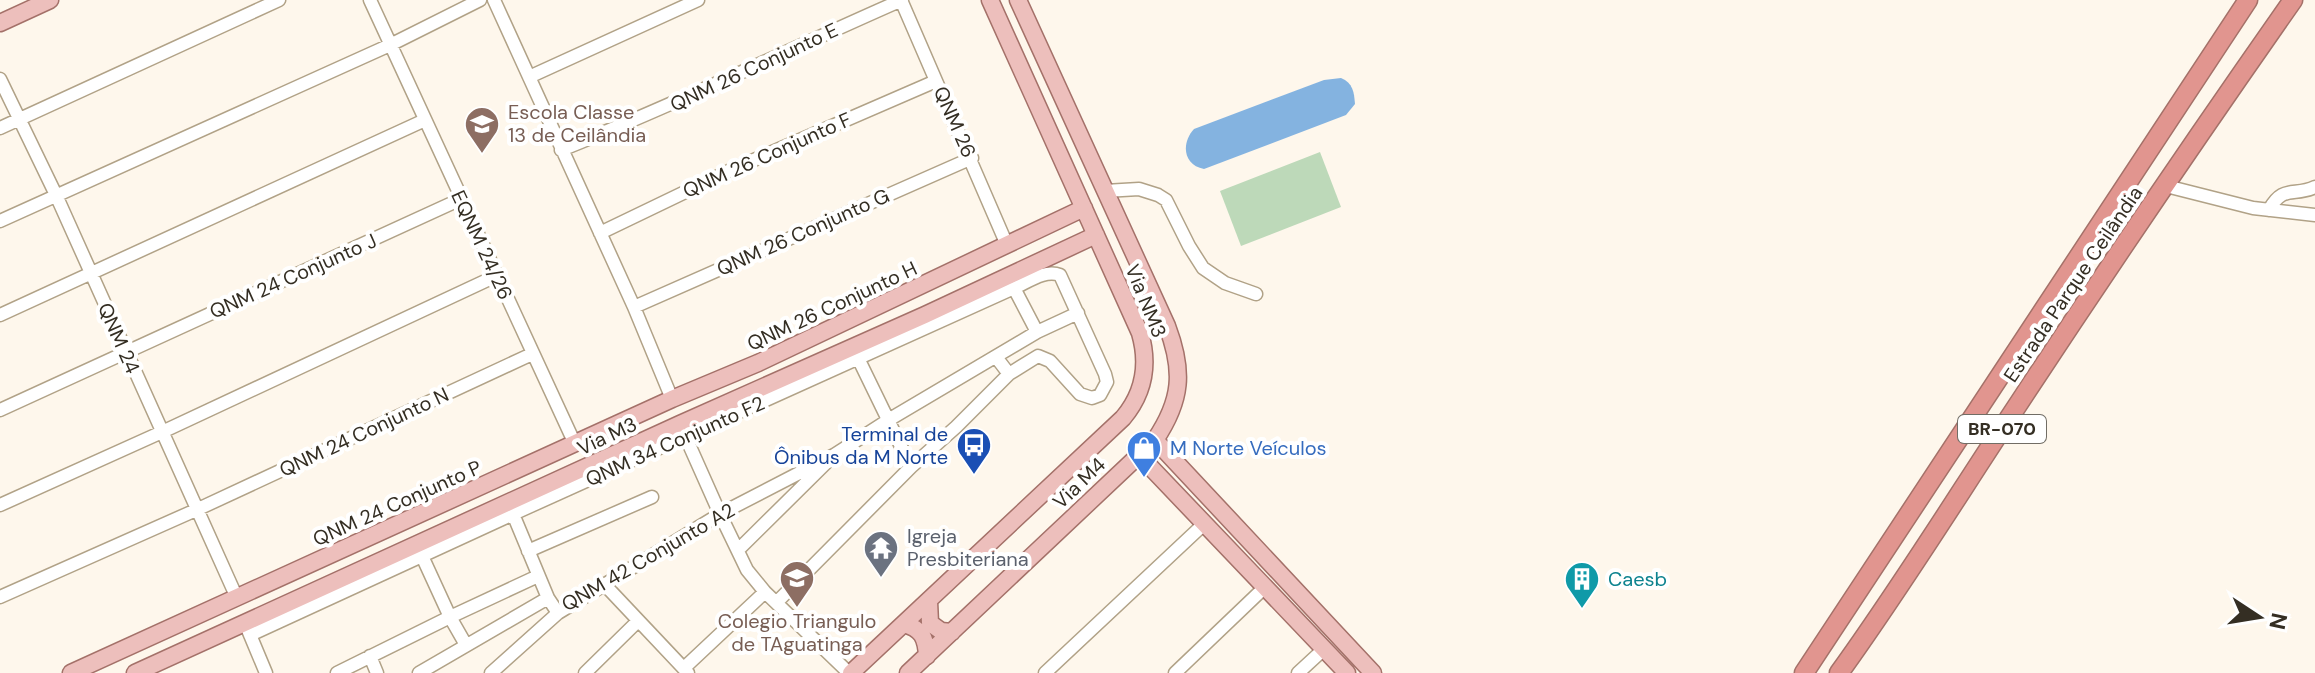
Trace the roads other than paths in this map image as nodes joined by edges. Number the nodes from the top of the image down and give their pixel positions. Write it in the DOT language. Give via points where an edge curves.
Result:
graph roads {
  1 [pos="50,0"];
  2 [pos="279,0"];
  3 [pos="370,0"];
  4 [pos="480,0"];
  5 [pos="494,0"];
  6 [pos="698,0"];
  7 [pos="902,0"];
  8 [pos="990,0"];
  9 [pos="2248,0"];
  10 [pos="2293,0"];
  11 [pos="1021,5"];
  12 [pos="999,19"];
  13 [pos="0,23"];
  14 [pos="1037,42"];
  15 [pos="390,45"];
  16 [pos="1013,51"];
  17 [pos="529,77"];
  18 [pos="0,79"];
  19 [pos="936,81"];
  20 [pos="19,120"];
  21 [pos="425,120"];
  22 [pos="0,128"];
  23 [pos="561,150"];
  24 [pos="972,158"];
  25 [pos="2144,160"];
  26 [pos="2166,186"];
  27 [pos="2315,187"];
  28 [pos="1105,191"];
  29 [pos="56,195"];
  30 [pos="461,199"];
  31 [pos="1084,208"];
  32 [pos="2269,210"];
  33 [pos="2315,215"];
  34 [pos="0,221"];
  35 [pos="1040,229"];
  36 [pos="600,233"];
  37 [pos="1096,235"];
  38 [pos="1007,245"];
  39 [pos="1054,254"];
  40 [pos="1135,257"];
  41 [pos="1113,271"];
  42 [pos="91,273"];
  43 [pos="496,276"];
  44 [pos="1014,288"];
  45 [pos="1256,294"];
  46 [pos="1153,296"];
  47 [pos="1126,301"];
  48 [pos="634,307"];
  49 [pos="1078,313"];
  50 [pos="0,315"];
  51 [pos="1037,332"];
  52 [pos="126,353"];
  53 [pos="532,354"];
  54 [pos="996,357"];
  55 [pos="858,358"];
  56 [pos="758,363"];
  57 [pos="1009,374"];
  58 [pos="768,384"];
  59 [pos="672,399"];
  60 [pos="0,410"];
  61 [pos="890,419"];
  62 [pos="682,430"];
  63 [pos="162,432"];
  64 [pos="1155,440"];
  65 [pos="575,444"];
  66 [pos="554,454"];
  67 [pos="1138,454"];
  68 [pos="834,455"];
  69 [pos="911,467"];
  70 [pos="1193,480"];
  71 [pos="1177,494"];
  72 [pos="652,497"];
  73 [pos="0,505"];
  74 [pos="196,510"];
  75 [pos="492,511"];
  76 [pos="513,514"];
  77 [pos="720,514"];
  78 [pos="1205,523"];
  79 [pos="738,550"];
  80 [pos="528,551"];
  81 [pos="332,554"];
  82 [pos="422,556"];
  83 [pos="538,576"];
  84 [pos="604,584"];
  85 [pos="1265,587"];
  86 [pos="765,592"];
  87 [pos="0,597"];
  88 [pos="237,598"];
  89 [pos="548,598"];
  90 [pos="929,601"];
  91 [pos="777,602"];
  92 [pos="206,611"];
  93 [pos="268,612"];
  94 [pos="558,613"];
  95 [pos="450,617"];
  96 [pos="638,621"];
  97 [pos="904,624"];
  98 [pos="247,629"];
  99 [pos="952,632"];
  100 [pos="466,645"];
  101 [pos="1324,649"];
  102 [pos="370,656"];
  103 [pos="927,656"];
  104 [pos="142,670"];
  105 [pos="686,670"];
  106 [pos="71,673"];
  107 [pos="266,673"];
  108 [pos="337,673"];
  109 [pos="377,673"];
  110 [pos="419,673"];
  111 [pos="491,673"];
  112 [pos="585,673"];
  113 [pos="850,673"];
  114 [pos="908,673"];
  115 [pos="1045,673"];
  116 [pos="1175,673"];
  117 [pos="1298,673"];
  118 [pos="1347,673"];
  119 [pos="1373,673"];
  120 [pos="1804,673"];
  121 [pos="1839,673"];
  1 -- 13 [label="main road"];
  2 -- 20 [label="street"];
  3 -- 15 [label="street, EQNM 24/26"];
  4 -- 15 [label="street"];
  5 -- 17 [label="street"];
  6 -- 17 [label="street"];
  7 -- 19 [label="street, QNM 26"];
  7 -- 23 [label="street, QNM 26 Conjunto E"];
  8 -- 12 [label="main road, Via NM3"];
  9 -- 25 [label="highway, Estrada Parque Ceilândia / BR-070"];
  10 -- 26 [label="highway, Estrada Parque Ceilândia / BR-070"];
  11 -- 12 [label="main road" via="1019,23"];
  11 -- 14 [label="main road, Via NM3"];
  12 -- 16 [label="main road, Via NM3"];
  14 -- 16 [label="main road" via="1029,38"];
  14 -- 28 [label="main road, Via NM3"];
  15 -- 21 [label="street, EQNM 24/26"];
  15 -- 29 [label="street"];
  16 -- 31 [label="main road, Via NM3"];
  17 -- 23 [label="street"];
  18 -- 20 [label="street, QNM 24"];
  19 -- 24 [label="street, QNM 26"];
  19 -- 36 [label="street, QNM 26 Conjunto F"];
  20 -- 22 [label="street"];
  20 -- 29 [label="street, QNM 24"];
  21 -- 30 [label="street, EQNM 24/26"];
  21 -- 42 [label="street"];
  23 -- 36 [label="street"];
  24 -- 38 [label="street, QNM 26"];
  24 -- 48 [label="street, QNM 26 Conjunto G"];
  25 -- 26 [label="highway" via="2145,180"];
  25 -- 120 [label="highway, Estrada Parque Ceilândia / BR-070"];
  26 -- 32 [label="street"];
  26 -- 121 [label="highway, Estrada Parque Ceilândia / BR-070"];
  27 -- 32 [label="street" via="2285,191"];
  28 -- 40 [label="main road, Via NM3"];
  28 -- 45 [label="street" via="1139,189 1166,200 1203,268"];
  29 -- 34 [label="street"];
  29 -- 42 [label="street, QNM 24"];
  30 -- 43 [label="street, EQNM 24/26"];
  30 -- 52 [label="street, QNM 24 Conjunto J"];
  31 -- 35 [label="main road"];
  31 -- 37 [label="main road, Via NM3"];
  32 -- 33 [label="street"];
  35 -- 38 [label="main road"];
  35 -- 39 [label="main road" via="1054,238"];
  36 -- 48 [label="street"];
  37 -- 39 [label="main road, Via M3"];
  37 -- 41 [label="main road, Via NM3"];
  38 -- 56 [label="main road, QNM 26 Conjunto H"];
  39 -- 58 [label="main road, Via M3"];
  40 -- 41 [label="main road" via="1129,270"];
  40 -- 46 [label="main road, Via NM3"];
  41 -- 47 [label="main road, Via NM3"];
  42 -- 50 [label="street"];
  42 -- 52 [label="street, QNM 24"];
  43 -- 53 [label="street, EQNM 24/26"];
  43 -- 63 [label="street"];
  44 -- 49 [label="street, QNM 34 Conjunto F2" via="1056,273"];
  44 -- 51 [label="street"];
  44 -- 55 [label="street, QNM 34 Conjunto F2"];
  46 -- 47 [label="main road" via="1137,292"];
  46 -- 64 [label="main road, Via NM3" via="1178,363 1174,406"];
  47 -- 90 [label="main road, Via NM3" via="1144,347 1143,379 1134,403"];
  48 -- 59 [label="street"];
  49 -- 51 [label="street"];
  49 -- 57 [label="street" via="1105,374 1100,395 1080,394 1042,357"];
  51 -- 54 [label="street, QNM 42 Conjunto A2"];
  52 -- 60 [label="street, QNM 24 Conjunto J"];
  52 -- 63 [label="street, QNM 24"];
  53 -- 65 [label="street, EQNM 24/26"];
  53 -- 74 [label="street, QNM 24 Conjunto N"];
  54 -- 57 [label="street"];
  54 -- 61 [label="street, QNM 42 Conjunto A2"];
  55 -- 61 [label="street"];
  55 -- 62 [label="street, QNM 34 Conjunto F2"];
  56 -- 58 [label="main road" via="771,371"];
  56 -- 59 [label="main road, QNM 26 Conjunto H"];
  57 -- 69 [label="street"];
  58 -- 62 [label="main road, Via M3"];
  59 -- 65 [label="main road, Via M3"];
  61 -- 68 [label="street, QNM 42 Conjunto A2"];
  61 -- 69 [label="street"];
  62 -- 75 [label="main road, Via M3"];
  62 -- 76 [label="street, QNM 34 Conjunto F2"];
  62 -- 77 [label="street"];
  63 -- 73 [label="street"];
  63 -- 74 [label="street, QNM 24"];
  64 -- 67 [label="main road, Via NM3"];
  64 -- 70 [label="main road"];
  65 -- 66 [label="main road, QNM 24 Conjunto P"];
  66 -- 75 [label="main road" via="481,494 480,507"];
  66 -- 81 [label="main road, QNM 24 Conjunto P"];
  67 -- 71 [label="main road"];
  67 -- 99 [label="main road, Via M4"];
  68 -- 77 [label="street, QNM 42 Conjunto A2"];
  68 -- 79 [label="street, QNM 42 Conjunto A2"];
  69 -- 91 [label="street"];
  70 -- 71 [label="main road"];
  70 -- 119 [label="main road"];
  71 -- 78 [label="main road"];
  72 -- 80 [label="street"];
  74 -- 87 [label="street, QNM 24 Conjunto N"];
  74 -- 88 [label="street, QNM 24"];
  75 -- 93 [label="main road, Via M3"];
  76 -- 80 [label="street, QNM 42 Conjunto A2"];
  76 -- 82 [label="street, QNM 34 Conjunto F2"];
  77 -- 79 [label="street"];
  77 -- 84 [label="street, QNM 42 Conjunto A2"];
  78 -- 85 [label="main road"];
  78 -- 115 [label="street"];
  79 -- 86 [label="street"];
  80 -- 83 [label="street, QNM 42 Conjunto A2"];
  81 -- 88 [label="main road, QNM 24 Conjunto P"];
  81 -- 93 [label="main road" via="341,559 345,573 299,591"];
  82 -- 95 [label="street"];
  82 -- 98 [label="street, QNM 34 Conjunto F2"];
  83 -- 89 [label="street, QNM 42 Conjunto A2"];
  83 -- 95 [label="street"];
  84 -- 94 [label="street, QNM 42 Conjunto A2"];
  84 -- 96 [label="street"];
  85 -- 101 [label="main road"];
  85 -- 116 [label="street"];
  86 -- 91 [label="street"];
  86 -- 105 [label="street"];
  88 -- 92 [label="main road, QNM 24 Conjunto P"];
  89 -- 94 [label="street, QNM 42 Conjunto A2"];
  89 -- 100 [label="street"];
  90 -- 97 [label="main road"];
  90 -- 99 [label="main road" via="930,623"];
  91 -- 113 [label="street"];
  92 -- 104 [label="main road" via="177,633 140,648 137,661"];
  92 -- 106 [label="main road"];
  93 -- 98 [label="main road, Via M3"];
  94 -- 111 [label="street"];
  95 -- 100 [label="street"];
  95 -- 102 [label="street"];
  96 -- 105 [label="street"];
  96 -- 112 [label="street"];
  97 -- 103 [label="main road" via="923,635"];
  97 -- 113 [label="main road"];
  98 -- 104 [label="main road, Via M3"];
  98 -- 107 [label="street"];
  99 -- 103 [label="main road, Via M4"];
  100 -- 110 [label="street"];
  101 -- 117 [label="street"];
  101 -- 118 [label="main road"];
  102 -- 108 [label="street"];
  102 -- 109 [label="street"];
  103 -- 114 [label="main road, Via M4"];
}
